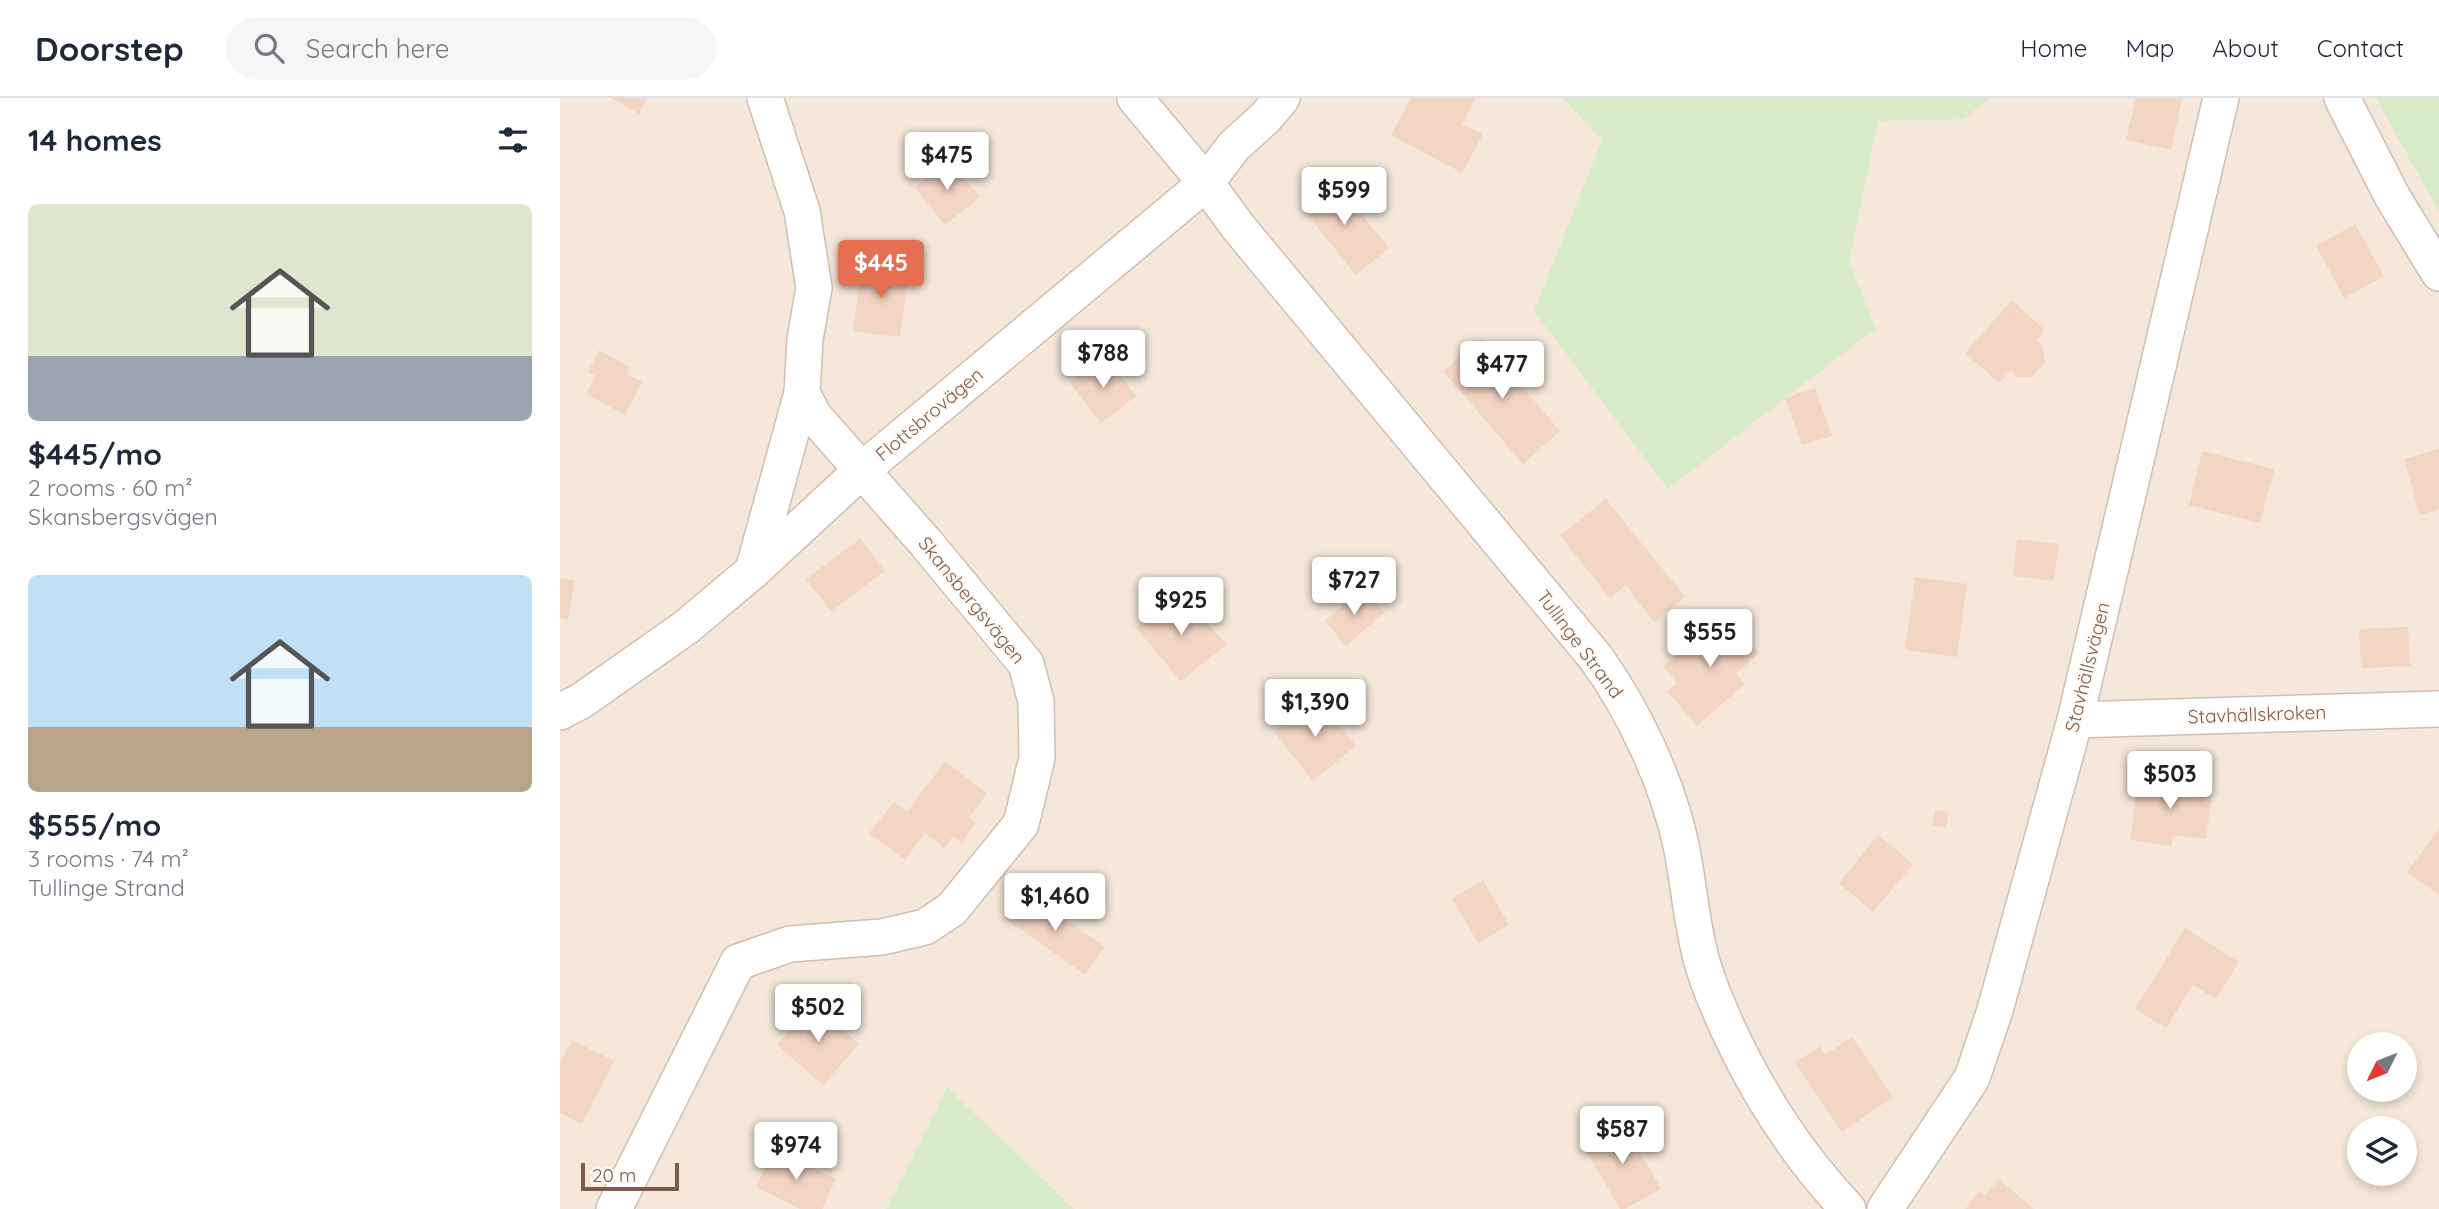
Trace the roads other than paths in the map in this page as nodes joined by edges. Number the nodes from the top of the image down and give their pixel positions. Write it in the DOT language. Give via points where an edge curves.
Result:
graph roads {
  1 [pos="765,98"];
  2 [pos="1135,98"];
  3 [pos="1282,98"];
  4 [pos="2221,98"];
  5 [pos="2342,98"];
  6 [pos="1206,183"];
  7 [pos="2439,273"];
  8 [pos="802,393"];
  9 [pos="861,471"];
  10 [pos="753,570"];
  11 [pos="2439,709"];
  12 [pos="560,712"];
  13 [pos="2075,720"];
  14 [pos="614,1209"];
  15 [pos="1848,1209"];
  16 [pos="1885,1209"];
  1 -- 8 [label="street" via="802,211 814,288"];
  2 -- 6 [label="street, Tullinge Strand"];
  3 -- 6 [label="street, Flottsbrovägen" via="1234,146"];
  4 -- 13 [label="street, Stavhällsvägen"];
  5 -- 7 [label="street" via="2392,196"];
  6 -- 9 [label="street, Flottsbrovägen"];
  6 -- 15 [label="street, Tullinge Strand" via="1619,689 1654,761 1681,843 1699,951 1716,1002 1778,1123"];
  8 -- 9 [label="street, Skansbergsvägen" via="814,416"];
  8 -- 10 [label="street"];
  9 -- 10 [label="street, Flottsbrovägen"];
  9 -- 14 [label="street, Skansbergsvägen" via="1026,664 1036,701 1037,758 1021,824 952,909 925,927 882,937 790,944 738,962"];
  10 -- 12 [label="street, Flottsbrovägen" via="685,628"];
  11 -- 13 [label="street, Stavhällskroken"];
  13 -- 16 [label="street, Stavhällsvägen" via="1972,1078"];
}
